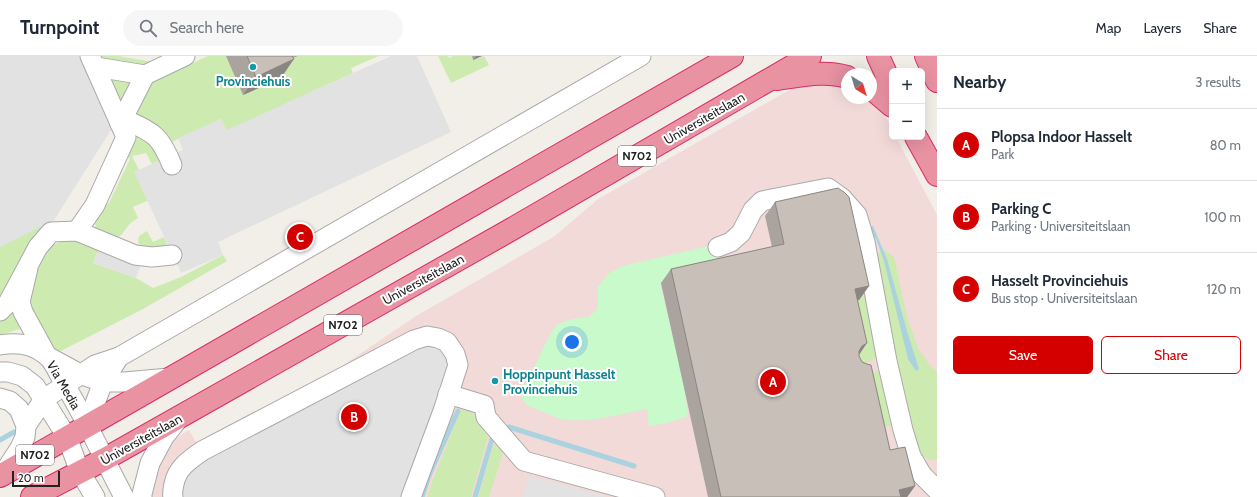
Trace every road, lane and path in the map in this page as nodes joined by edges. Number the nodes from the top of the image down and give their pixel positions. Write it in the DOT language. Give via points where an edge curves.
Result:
graph roads {
  1 [pos="185,56"];
  2 [pos="641,56"];
  3 [pos="732,56"];
  4 [pos="810,56"];
  5 [pos="878,56"];
  6 [pos="926,56"];
  7 [pos="93,62"];
  8 [pos="146,75"];
  9 [pos="841,75"];
  10 [pos="768,80"];
  11 [pos="889,80"];
  12 [pos="937,81"];
  13 [pos="877,93"];
  14 [pos="890,104"];
  15 [pos="121,121"];
  16 [pos="918,140"];
  17 [pos="172,165"];
  18 [pos="937,175"];
  19 [pos="77,231"];
  20 [pos="718,247"];
  21 [pos="172,255"];
  22 [pos="28,268"];
  23 [pos="0,311"];
  24 [pos="0,345"];
  25 [pos="47,356"];
  26 [pos="119,357"];
  27 [pos="887,361"];
  28 [pos="867,366"];
  29 [pos="0,372"];
  30 [pos="169,378"];
  31 [pos="73,380"];
  32 [pos="103,382"];
  33 [pos="448,394"];
  34 [pos="0,398"];
  35 [pos="44,398"];
  36 [pos="181,416"];
  37 [pos="87,425"];
  38 [pos="26,426"];
  39 [pos="67,437"];
  40 [pos="105,459"];
  41 [pos="80,472"];
  42 [pos="2,475"];
  43 [pos="937,490"];
  44 [pos="32,497"];
  45 [pos="95,497"];
  46 [pos="124,497"];
  47 [pos="142,497"];
  48 [pos="173,497"];
  49 [pos="411,497"];
  50 [pos="655,497"];
  1 -- 8 [label="street"];
  2 -- 26 [label="street"];
  3 -- 30 [label="highway, N702"];
  4 -- 10 [label="highway, Universiteitslaan / N702"];
  5 -- 11 [label="highway"];
  6 -- 12 [label="highway"];
  7 -- 8 [label="street"];
  7 -- 15 [label="street"];
  8 -- 15 [label="street"];
  9 -- 10 [label="highway" via="810,75"];
  10 -- 36 [label="highway, Universiteitslaan / N702" via="505,233"];
  13 -- 14 [label="highway"];
  15 -- 17 [label="street" via="151,132 160,139"];
  15 -- 19 [label="street" via="126,137 95,204"];
  16 -- 18 [label="highway"];
  19 -- 21 [label="street" via="135,256"];
  19 -- 22 [label="street" via="51,232 38,247"];
  20 -- 27 [label="street" via="731,242 762,201 828,188 842,198 857,215 865,242"];
  22 -- 23 [label="street" via="8,303"];
  22 -- 25 [label="street" via="20,302"];
  24 -- 25 [label="street, Via Media" via="21,344 33,347"];
  25 -- 31 [label="street, Via Media"];
  26 -- 31 [label="street" via="95,365"];
  26 -- 32 [label="street"];
  27 -- 28 [label="street"];
  27 -- 43 [label="street" via="911,456 922,475"];
  29 -- 35 [label="street, Via Media" via="22,376 35,386"];
  30 -- 32 [label="street"];
  30 -- 37 [label="highway, N702"];
  31 -- 32 [label="street"];
  31 -- 35 [label="street"];
  31 -- 37 [label="street, Via Media"];
  32 -- 37 [label="street"];
  33 -- 48 [label="street" via="458,365 455,354 447,342 438,338 427,336 414,340 192,457 181,467 175,478"];
  33 -- 49 [label="street"];
  33 -- 50 [label="street" via="484,405 486,417 524,461"];
  34 -- 38 [label="street" via="10,401 19,409"];
  35 -- 38 [label="street"];
  35 -- 39 [label="street, Via Media"];
  36 -- 40 [label="highway, Universiteitslaan / N702"];
  36 -- 47 [label="street" via="164,437 150,463"];
  37 -- 39 [label="highway, N702"];
  37 -- 40 [label="street, Via Media"];
  38 -- 42 [label="street" via="20,448"];
  39 -- 41 [label="street, Via Media"];
  39 -- 42 [label="highway, N702"];
  40 -- 41 [label="highway, Universiteitslaan / N702"];
  40 -- 46 [label="street, Via Media"];
  41 -- 44 [label="highway, Universiteitslaan / N702"];
  41 -- 45 [label="street, Via Media"];
}
